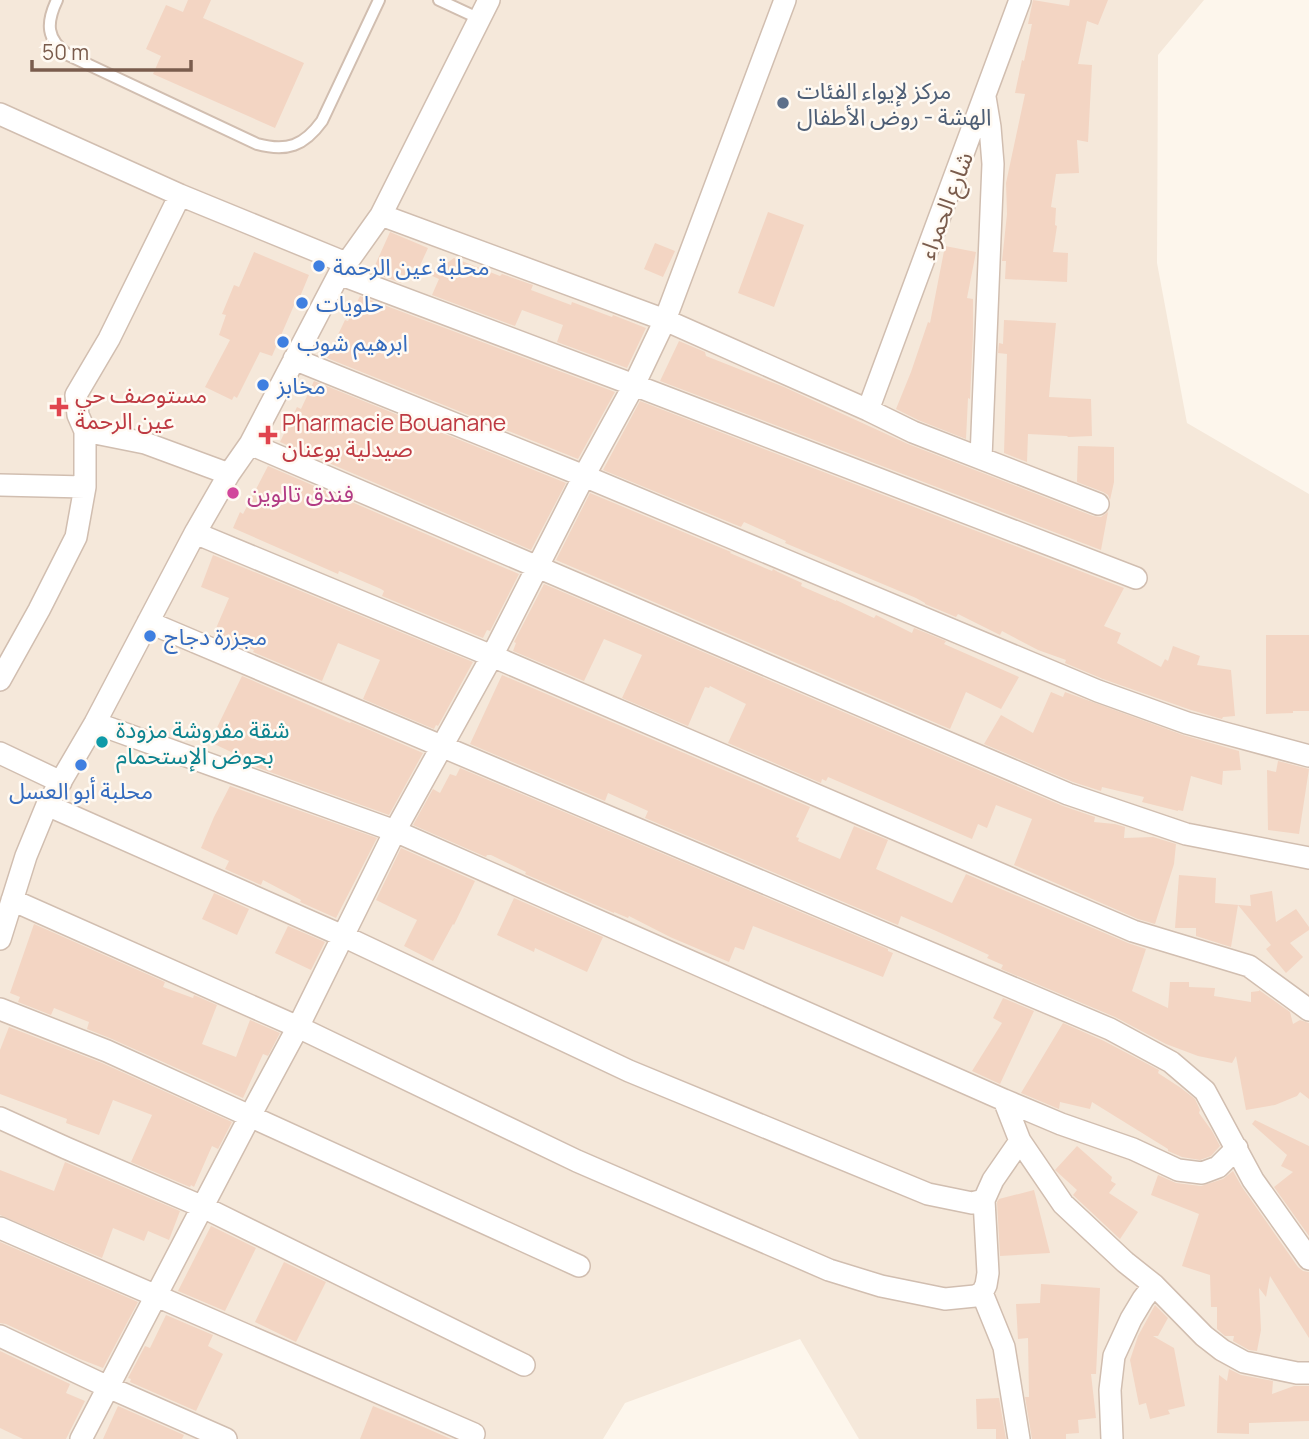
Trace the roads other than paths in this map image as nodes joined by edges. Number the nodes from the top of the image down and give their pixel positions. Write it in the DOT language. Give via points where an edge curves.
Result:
graph roads {
  1 [pos="57,0"];
  2 [pos="379,0"];
  3 [pos="439,0"];
  4 [pos="785,0"];
  5 [pos="1020,0"];
  6 [pos="484,9"];
  7 [pos="985,96"];
  8 [pos="0,114"];
  9 [pos="180,195"];
  10 [pos="381,215"];
  11 [pos="342,268"];
  12 [pos="665,320"];
  13 [pos="294,359"];
  14 [pos="634,384"];
  15 [pos="868,410"];
  16 [pos="85,431"];
  17 [pos="250,444"];
  18 [pos="981,458"];
  19 [pos="229,474"];
  20 [pos="584,476"];
  21 [pos="0,485"];
  22 [pos="85,487"];
  23 [pos="1098,504"];
  24 [pos="195,533"];
  25 [pos="537,567"];
  26 [pos="1136,579"];
  27 [pos="148,622"];
  28 [pos="492,656"];
  29 [pos="0,680"];
  30 [pos="95,723"];
  31 [pos="442,746"];
  32 [pos="0,753"];
  33 [pos="1309,756"];
  34 [pos="61,782"];
  35 [pos="47,805"];
  36 [pos="395,831"];
  37 [pos="1309,858"];
  38 [pos="12,900"];
  39 [pos="344,936"];
  40 [pos="0,939"];
  41 [pos="0,1009"];
  42 [pos="1309,1010"];
  43 [pos="298,1027"];
  44 [pos="1004,1100"];
  45 [pos="250,1116"];
  46 [pos="0,1118"];
  47 [pos="1020,1142"];
  48 [pos="1237,1148"];
  49 [pos="984,1200"];
  50 [pos="203,1207"];
  51 [pos="0,1228"];
  52 [pos="1309,1259"];
  53 [pos="579,1266"];
  54 [pos="1154,1285"];
  55 [pos="982,1293"];
  56 [pos="156,1294"];
  57 [pos="0,1336"];
  58 [pos="524,1365"];
  59 [pos="1309,1373"];
  60 [pos="108,1387"];
  61 [pos="474,1434"];
  62 [pos="81,1439"];
  63 [pos="226,1439"];
  64 [pos="1019,1439"];
  65 [pos="1112,1439"];
  1 -- 2 [label="lane" via="50,30 68,55 272,148 301,142 322,121"];
  3 -- 6 [label="lane"];
  4 -- 12 [label="street"];
  5 -- 7 [label="street, شارع الحمراء"];
  6 -- 10 [label="street"];
  7 -- 15 [label="street, شارع الحمراء"];
  7 -- 18 [label="street" via="993,164"];
  8 -- 9 [label="street"];
  9 -- 11 [label="street"];
  9 -- 16 [label="street" via="76,395"];
  10 -- 11 [label="street"];
  10 -- 12 [label="street"];
  11 -- 13 [label="street"];
  11 -- 14 [label="street"];
  12 -- 14 [label="street"];
  12 -- 15 [label="street"];
  13 -- 17 [label="street"];
  13 -- 20 [label="street"];
  14 -- 20 [label="street"];
  14 -- 26 [label="street"];
  15 -- 18 [label="street"];
  16 -- 19 [label="street" via="145,443"];
  16 -- 22 [label="street"];
  17 -- 19 [label="street"];
  17 -- 25 [label="street"];
  18 -- 23 [label="street"];
  19 -- 24 [label="street"];
  20 -- 25 [label="street"];
  20 -- 33 [label="street" via="1098,691 1187,723"];
  21 -- 22 [label="street"];
  22 -- 29 [label="street" via="75,537"];
  24 -- 27 [label="street"];
  24 -- 28 [label="street"];
  25 -- 28 [label="street"];
  25 -- 37 [label="street" via="1068,794 1186,834"];
  27 -- 30 [label="street"];
  27 -- 31 [label="street"];
  28 -- 31 [label="street"];
  28 -- 42 [label="street" via="1133,931 1249,966"];
  30 -- 34 [label="street"];
  30 -- 36 [label="street"];
  31 -- 36 [label="street"];
  31 -- 48 [label="street" via="1110,1028 1171,1062 1205,1091"];
  32 -- 34 [label="street"];
  34 -- 35 [label="street"];
  35 -- 38 [label="street"];
  35 -- 39 [label="street"];
  36 -- 39 [label="street"];
  36 -- 44 [label="street"];
  38 -- 40 [label="street"];
  38 -- 43 [label="street"];
  39 -- 43 [label="street"];
  39 -- 49 [label="street" via="654,1082 928,1194 972,1203"];
  41 -- 45 [label="street"];
  43 -- 45 [label="street"];
  43 -- 55 [label="street" via="577,1161 829,1270 945,1299"];
  44 -- 47 [label="street"];
  44 -- 48 [label="street" via="1178,1170 1202,1173 1218,1167"];
  45 -- 50 [label="street"];
  45 -- 53 [label="street"];
  46 -- 50 [label="street"];
  47 -- 49 [label="street"];
  47 -- 54 [label="street" via="1063,1204"];
  48 -- 52 [label="street" via="1253,1180"];
  49 -- 55 [label="street" via="988,1273"];
  50 -- 56 [label="street"];
  50 -- 58 [label="street"];
  51 -- 56 [label="street"];
  54 -- 59 [label="street" via="1222,1350 1244,1362"];
  54 -- 65 [label="street" via="1114,1356"];
  55 -- 64 [label="street" via="1004,1348"];
  56 -- 60 [label="street"];
  56 -- 61 [label="street"];
  57 -- 60 [label="street"];
  60 -- 62 [label="street"];
  60 -- 63 [label="street"];
}
